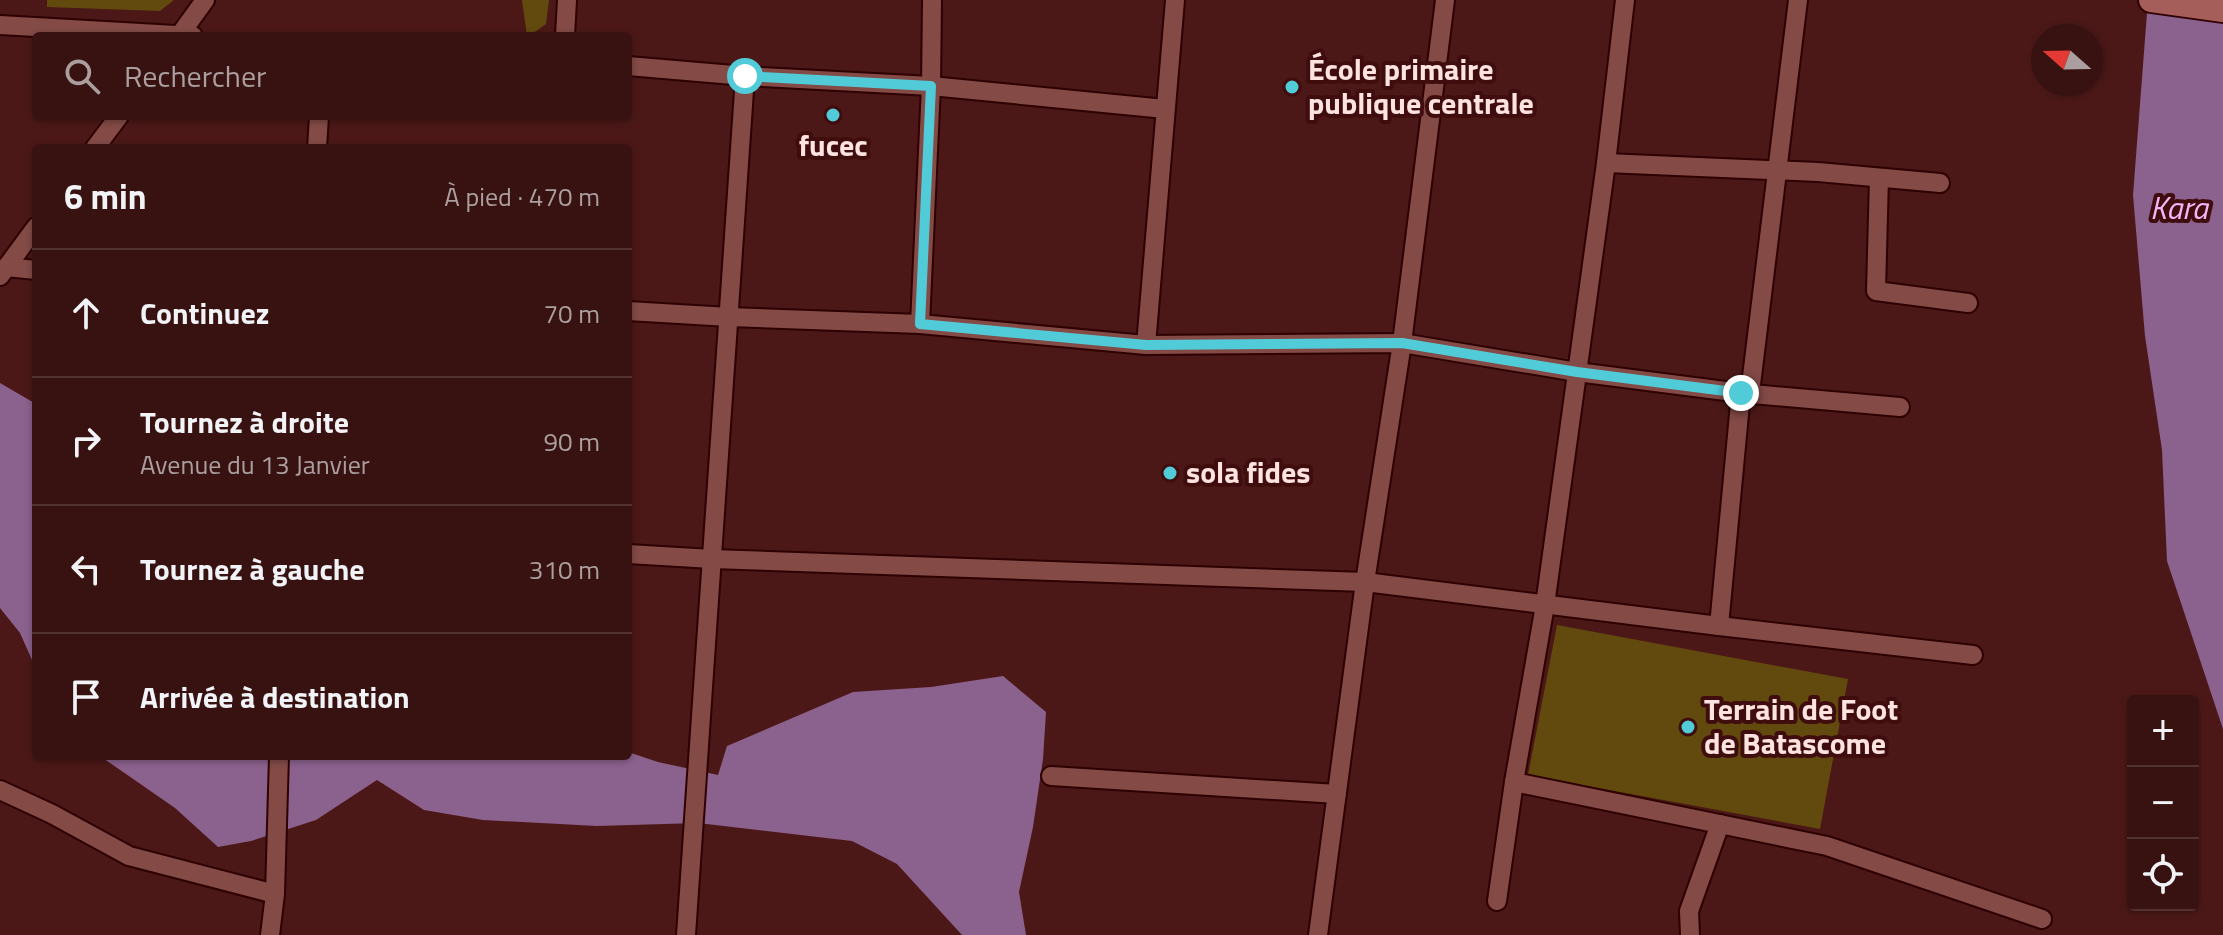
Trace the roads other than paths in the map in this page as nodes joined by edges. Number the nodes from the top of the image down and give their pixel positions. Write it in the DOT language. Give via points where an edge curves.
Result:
graph roads {
  1 [pos="205,0"];
  2 [pos="567,0"];
  3 [pos="932,0"];
  4 [pos="1175,0"];
  5 [pos="1445,0"];
  6 [pos="1625,0"];
  7 [pos="1798,0"];
  8 [pos="2151,0"];
  9 [pos="2223,10"];
  10 [pos="0,25"];
  11 [pos="117,32"];
  12 [pos="186,32"];
  13 [pos="565,32"];
  14 [pos="632,66"];
  15 [pos="745,76"];
  16 [pos="931,86"];
  17 [pos="1165,109"];
  18 [pos="116,120"];
  19 [pos="319,120"];
  20 [pos="98,144"];
  21 [pos="317,144"];
  22 [pos="1606,163"];
  23 [pos="1777,172"];
  24 [pos="1879,178"];
  25 [pos="1940,183"];
  26 [pos="32,232"];
  27 [pos="32,270"];
  28 [pos="3,272"];
  29 [pos="1968,303"];
  30 [pos="632,311"];
  31 [pos="729,317"];
  32 [pos="920,324"];
  33 [pos="1402,343"];
  34 [pos="1146,345"];
  35 [pos="1577,372"];
  36 [pos="1746,393"];
  37 [pos="1900,407"];
  38 [pos="632,554"];
  39 [pos="712,559"];
  40 [pos="1365,582"];
  41 [pos="1545,605"];
  42 [pos="1719,626"];
  43 [pos="1973,655"];
  44 [pos="279,760"];
  45 [pos="1051,776"];
  46 [pos="1514,782"];
  47 [pos="0,790"];
  48 [pos="1337,794"];
  49 [pos="1720,824"];
  50 [pos="275,894"];
  51 [pos="1497,901"];
  52 [pos="2042,919"];
  53 [pos="270,935"];
  54 [pos="686,935"];
  55 [pos="1318,935"];
  56 [pos="1690,935"];
  1 -- 12 [label="street"];
  2 -- 13 [label="street"];
  3 -- 16 [label="street"];
  4 -- 17 [label="street"];
  5 -- 33 [label="street"];
  6 -- 22 [label="street"];
  7 -- 23 [label="street"];
  8 -- 9 [label="main road"];
  10 -- 11 [label="street"];
  14 -- 15 [label="street"];
  15 -- 16 [label="street"];
  15 -- 31 [label="street"];
  16 -- 17 [label="street"];
  16 -- 32 [label="street"];
  17 -- 34 [label="street"];
  18 -- 20 [label="street"];
  19 -- 21 [label="street"];
  22 -- 23 [label="street"];
  22 -- 35 [label="street"];
  23 -- 24 [label="street"];
  23 -- 36 [label="street"];
  24 -- 25 [label="street"];
  24 -- 29 [label="street" via="1876,291"];
  26 -- 28 [label="street"];
  27 -- 28 [label="street"];
  30 -- 31 [label="street"];
  31 -- 32 [label="street"];
  31 -- 39 [label="street"];
  32 -- 34 [label="street"];
  33 -- 34 [label="street"];
  33 -- 35 [label="street"];
  33 -- 40 [label="street"];
  35 -- 36 [label="street"];
  35 -- 41 [label="street"];
  36 -- 37 [label="street"];
  36 -- 42 [label="street"];
  38 -- 39 [label="street"];
  39 -- 40 [label="street"];
  39 -- 54 [label="street"];
  40 -- 41 [label="street"];
  40 -- 48 [label="street"];
  41 -- 42 [label="street"];
  41 -- 46 [label="street"];
  42 -- 43 [label="street"];
  44 -- 50 [label="street"];
  45 -- 48 [label="street"];
  46 -- 49 [label="street"];
  46 -- 51 [label="street"];
  47 -- 50 [label="street" via="129,856"];
  48 -- 55 [label="street"];
  49 -- 52 [label="street" via="1827,846"];
  49 -- 56 [label="street" via="1689,911"];
  50 -- 53 [label="street"];
}
